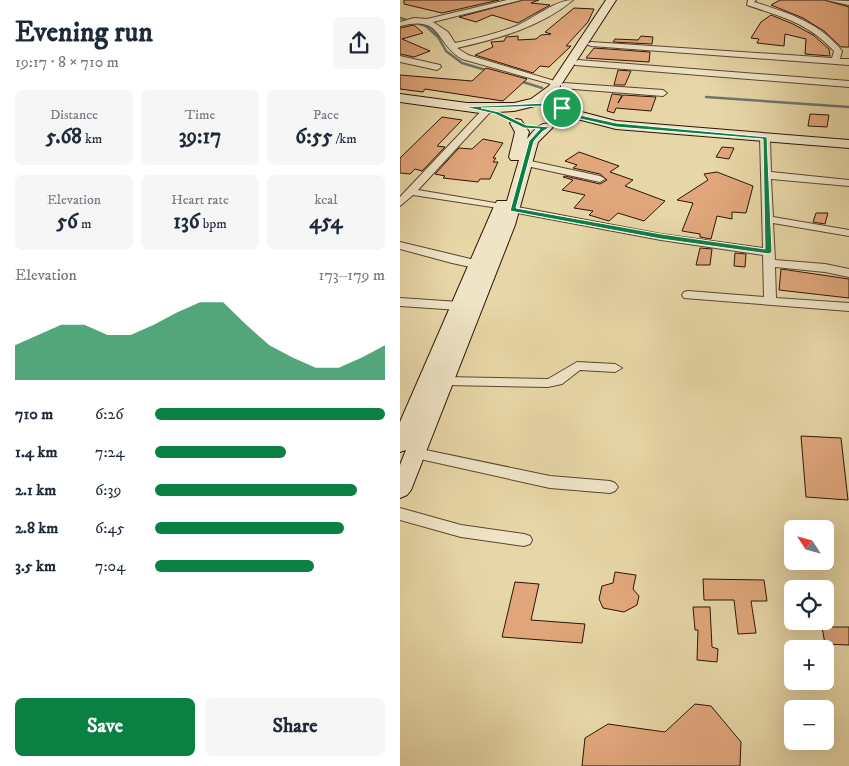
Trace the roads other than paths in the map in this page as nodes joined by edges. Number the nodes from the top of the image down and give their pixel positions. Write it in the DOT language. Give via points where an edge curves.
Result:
graph roads {
  1 [pos="517,0"];
  2 [pos="569,0"];
  3 [pos="610,0"];
  4 [pos="617,0"];
  5 [pos="752,0"];
  6 [pos="830,0"];
  7 [pos="849,3"];
  8 [pos="427,21"];
  9 [pos="407,22"];
  10 [pos="591,44"];
  11 [pos="454,46"];
  12 [pos="400,60"];
  13 [pos="835,61"];
  14 [pos="849,62"];
  15 [pos="578,63"];
  16 [pos="437,67"];
  17 [pos="849,84"];
  18 [pos="560,85"];
  19 [pos="663,93"];
  20 [pos="400,98"];
  21 [pos="530,106"];
  22 [pos="468,107"];
  23 [pos="486,110"];
  24 [pos="558,116"];
  25 [pos="515,121"];
  26 [pos="765,138"];
  27 [pos="849,144"];
  28 [pos="526,162"];
  29 [pos="766,175"];
  30 [pos="600,179"];
  31 [pos="849,183"];
  32 [pos="410,192"];
  33 [pos="400,203"];
  34 [pos="506,208"];
  35 [pos="768,219"];
  36 [pos="849,233"];
  37 [pos="400,245"];
  38 [pos="769,257"];
  39 [pos="475,264"];
  40 [pos="849,273"];
  41 [pos="688,295"];
  42 [pos="770,301"];
  43 [pos="400,302"];
  44 [pos="459,306"];
  45 [pos="849,307"];
  46 [pos="615,368"];
  47 [pos="445,381"];
  48 [pos="400,445"];
  49 [pos="416,453"];
  50 [pos="610,487"];
  51 [pos="400,490"];
  52 [pos="400,514"];
  53 [pos="524,540"];
  1 -- 8 [label="street"];
  2 -- 11 [label="street" via="537,19 488,39"];
  3 -- 18 [label="main road"];
  4 -- 10 [label="main road"];
  5 -- 13 [label="street" via="750,3 788,15 818,31 838,51"];
  6 -- 7 [label="street"];
  8 -- 9 [label="street"];
  8 -- 11 [label="street" via="445,34"];
  10 -- 13 [label="street"];
  10 -- 15 [label="main road"];
  11 -- 18 [label="street" via="455,51 478,63"];
  12 -- 16 [label="street"];
  13 -- 14 [label="street"];
  15 -- 17 [label="street"];
  15 -- 18 [label="main road"];
  18 -- 19 [label="street"];
  18 -- 21 [label="main road"];
  18 -- 24 [label="main road"];
  20 -- 22 [label="main road"];
  21 -- 22 [label="main road"];
  21 -- 24 [label="main road" via="546,104"];
  21 -- 25 [label="main road" via="514,113"];
  22 -- 23 [label="main road"];
  23 -- 25 [label="main road"];
  23 -- 32 [label="street"];
  24 -- 25 [label="main road" via="526,127"];
  24 -- 26 [label="main road" via="616,125"];
  24 -- 28 [label="main road" via="532,141"];
  25 -- 34 [label="main road" via="522,138"];
  26 -- 27 [label="main road"];
  26 -- 29 [label="street"];
  28 -- 30 [label="street"];
  28 -- 34 [label="main road"];
  29 -- 31 [label="street"];
  29 -- 35 [label="street"];
  32 -- 33 [label="street"];
  32 -- 34 [label="street"];
  34 -- 38 [label="street"];
  34 -- 39 [label="main road"];
  34 -- 47 [label="main road"];
  35 -- 36 [label="street"];
  35 -- 38 [label="street"];
  37 -- 39 [label="street"];
  38 -- 40 [label="street"];
  38 -- 42 [label="street"];
  39 -- 44 [label="main road"];
  41 -- 42 [label="street"];
  42 -- 45 [label="street"];
  43 -- 44 [label="street"];
  44 -- 48 [label="main road"];
  46 -- 47 [label="street" via="577,366 548,384"];
  47 -- 49 [label="main road"];
  49 -- 50 [label="street" via="550,482"];
  49 -- 51 [label="main road"];
  52 -- 53 [label="street" via="494,539"];
}
